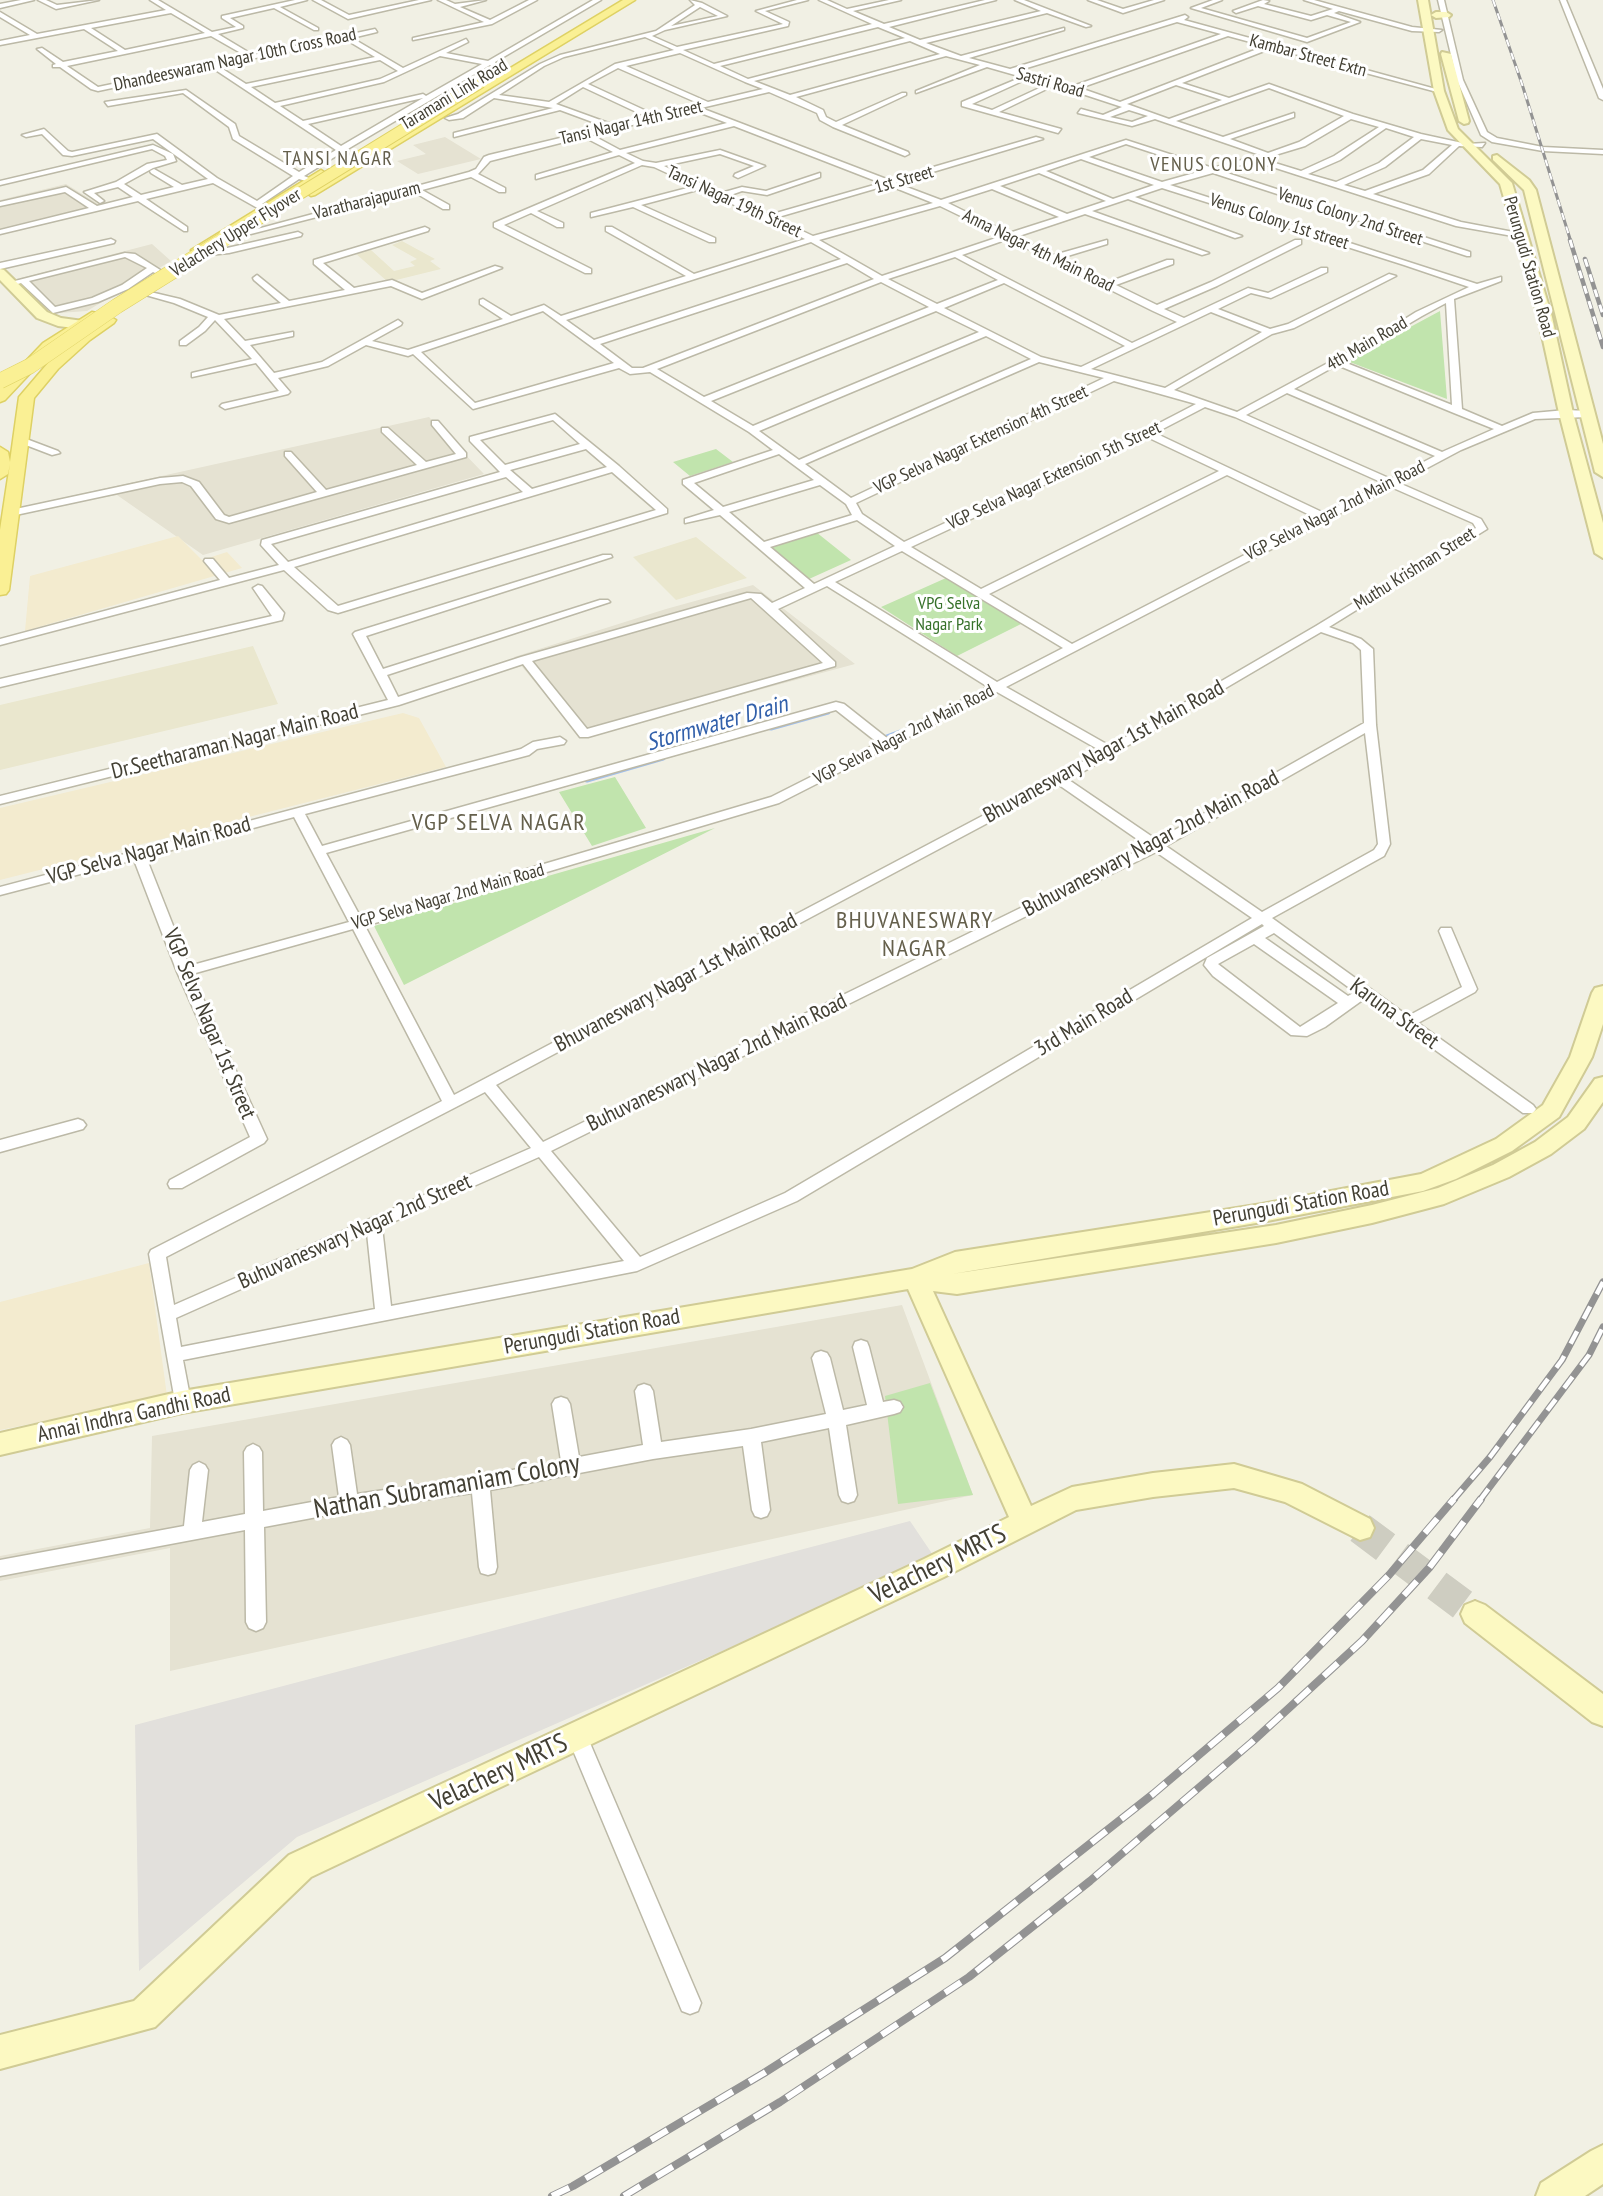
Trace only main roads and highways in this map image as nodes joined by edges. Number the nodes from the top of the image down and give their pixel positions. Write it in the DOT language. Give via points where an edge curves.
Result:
graph roads {
  1 [pos="616,0"];
  2 [pos="630,0"];
  3 [pos="513,59"];
  4 [pos="527,62"];
  5 [pos="542,65"];
  6 [pos="504,70"];
  7 [pos="477,82"];
  8 [pos="2,389"];
  9 [pos="0,452"];
  10 [pos="0,474"];
  11 [pos="8,484"];
  12 [pos="0,590"];
  1 -- 3 [label="main road, Taramani Link Road"];
  2 -- 4 [label="main road, Taramani Link Road"];
  3 -- 4 [label="main road"];
  3 -- 6 [label="main road, Taramani Link Road"];
  4 -- 5 [label="main road"];
  4 -- 6 [label="main road, Taramani Link Road"];
  6 -- 7 [label="main road, Taramani Link Road"];
  6 -- 11 [label="main road, Taramani Link Road" via="209,253 98,327 53,366 30,393"];
  7 -- 8 [label="main road, Velachery Upper Flyover, bridge" via="117,306"];
  7 -- 8 [label="main road, Taramani Link Road" via="346,153 157,270 48,346"];
  9 -- 10 [label="main road"];
  11 -- 12 [label="main road, Taramani Link Road" via="11,513"];
}
